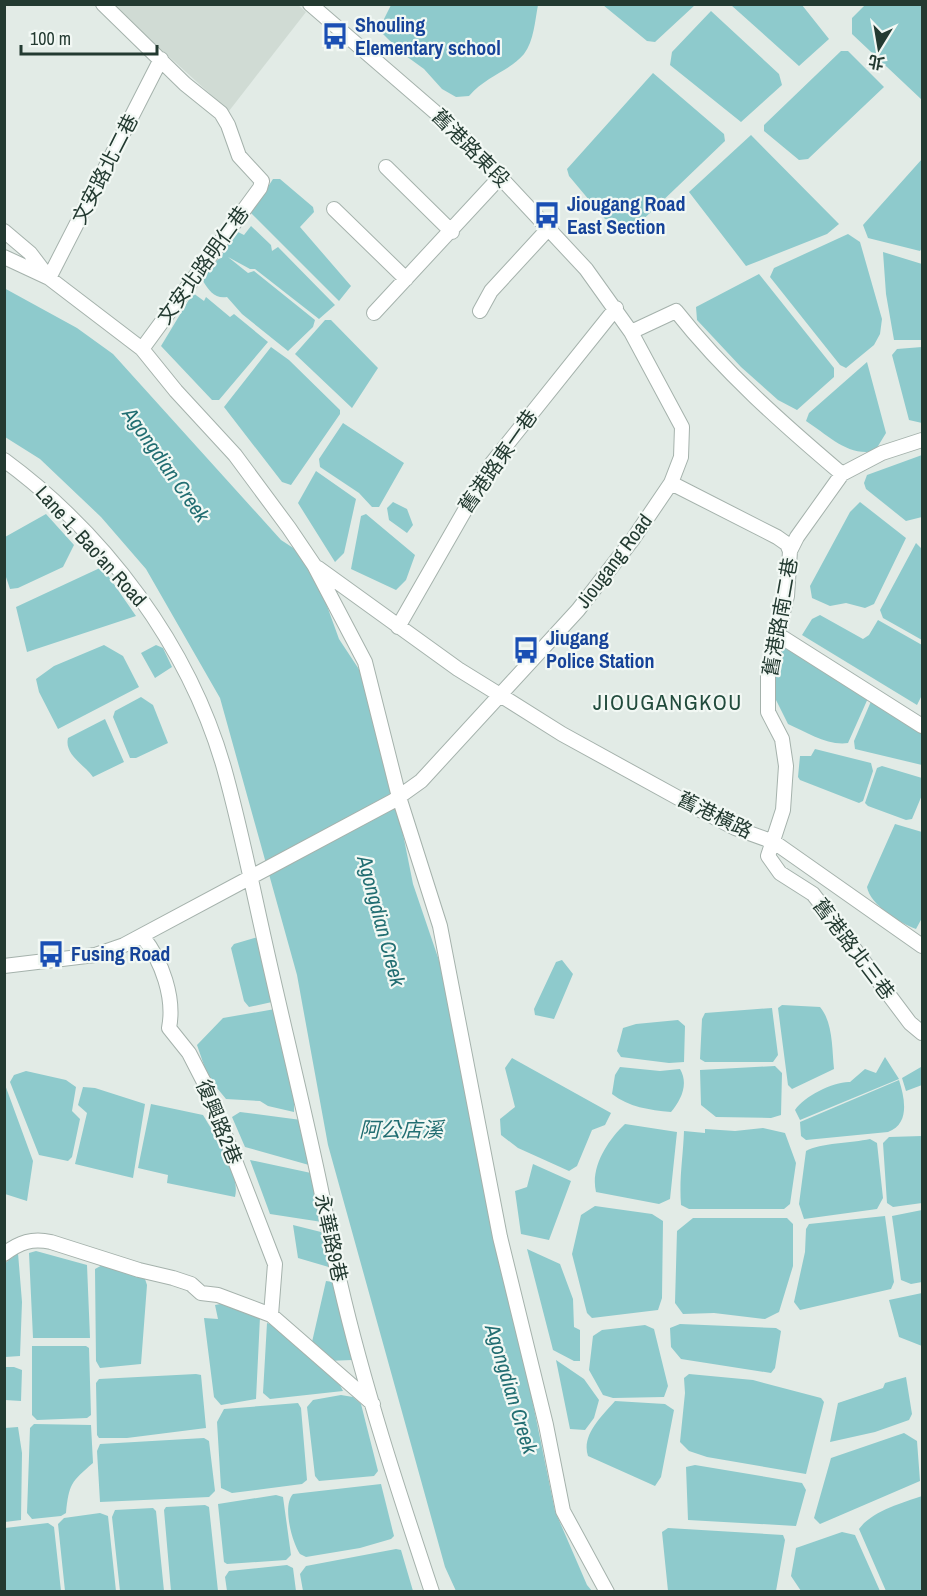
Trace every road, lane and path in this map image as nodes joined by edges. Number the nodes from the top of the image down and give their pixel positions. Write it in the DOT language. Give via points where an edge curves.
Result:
graph roads {
  1 [pos="104,4"];
  2 [pos="310,4"];
  3 [pos="161,59"];
  4 [pos="386,167"];
  5 [pos="501,176"];
  6 [pos="334,208"];
  7 [pos="548,229"];
  8 [pos="4,231"];
  9 [pos="452,232"];
  10 [pos="4,256"];
  11 [pos="49,278"];
  12 [pos="406,279"];
  13 [pos="616,308"];
  14 [pos="480,311"];
  15 [pos="374,313"];
  16 [pos="631,332"];
  17 [pos="142,349"];
  18 [pos="922,440"];
  19 [pos="4,460"];
  20 [pos="842,474"];
  21 [pos="671,483"];
  22 [pos="790,551"];
  23 [pos="314,566"];
  24 [pos="398,627"];
  25 [pos="777,633"];
  26 [pos="500,695"];
  27 [pos="922,726"];
  28 [pos="396,799"];
  29 [pos="774,842"];
  30 [pos="252,877"];
  31 [pos="143,937"];
  32 [pos="922,946"];
  33 [pos="4,966"];
  34 [pos="922,1033"];
  35 [pos="4,1254"];
  36 [pos="271,1315"];
  37 [pos="373,1404"];
  38 [pos="432,1592"];
  39 [pos="607,1592"];
  1 -- 3 [label="street"];
  2 -- 5 [label="street, 舊港路東段" via="457,131"];
  3 -- 11 [label="street, 文安路北二巷"];
  3 -- 17 [label="street, 文安北路明仁巷" via="221,113 239,156 262,181"];
  4 -- 9 [label="street"];
  5 -- 7 [label="street, 舊港路東段"];
  5 -- 9 [label="street"];
  6 -- 12 [label="street"];
  7 -- 13 [label="street, 舊港路東段"];
  7 -- 14 [label="street" via="491,291"];
  8 -- 11 [label="street" via="30,253"];
  9 -- 12 [label="street"];
  10 -- 11 [label="street"];
  11 -- 17 [label="street"];
  12 -- 15 [label="street"];
  13 -- 16 [label="street, Jiougang Road"];
  13 -- 24 [label="street, 舊港路東一巷" via="492,463"];
  16 -- 20 [label="street" via="676,310 696,336 782,422"];
  16 -- 21 [label="street, Jiougang Road" via="682,427 681,457"];
  17 -- 23 [label="street" via="235,455"];
  18 -- 20 [label="street" via="882,453"];
  19 -- 30 [label="street, Lane 1, Bao'an Road" via="60,508 142,598 177,655 204,712 224,768"];
  20 -- 22 [label="street, 舊港路南二巷"];
  21 -- 22 [label="street" via="777,537"];
  21 -- 26 [label="street, Jiougang Road" via="578,610"];
  22 -- 25 [label="street, 舊港路南二巷" via="787,596"];
  23 -- 24 [label="street, 舊港橫路"];
  23 -- 28 [label="street" via="365,662"];
  24 -- 26 [label="street, 舊港橫路"];
  25 -- 27 [label="street"];
  25 -- 29 [label="street, 舊港路南二巷" via="768,675 768,712 782,739 786,766 783,810"];
  26 -- 28 [label="street, Jiougang Road" via="436,766"];
  26 -- 29 [label="street, 舊港橫路" via="702,811"];
  28 -- 30 [label="street, Jiougang Road"];
  28 -- 39 [label="street" via="440,926 500,1237 563,1511"];
  29 -- 32 [label="street, 舊港橫路"];
  29 -- 34 [label="street, 舊港路北三巷" via="768,856 780,873 813,894 910,1023"];
  30 -- 31 [label="street"];
  30 -- 37 [label="street, 永華路9巷" via="340,1283"];
  31 -- 33 [label="street" via="95,955"];
  31 -- 36 [label="street, 復興路2巷" via="152,948 171,1000 169,1028 189,1053 207,1088 275,1264"];
  35 -- 36 [label="street" via="26,1241 51,1242 173,1278 191,1284 201,1293"];
  36 -- 37 [label="street"];
  37 -- 38 [label="street, 永華路9巷"];
}
